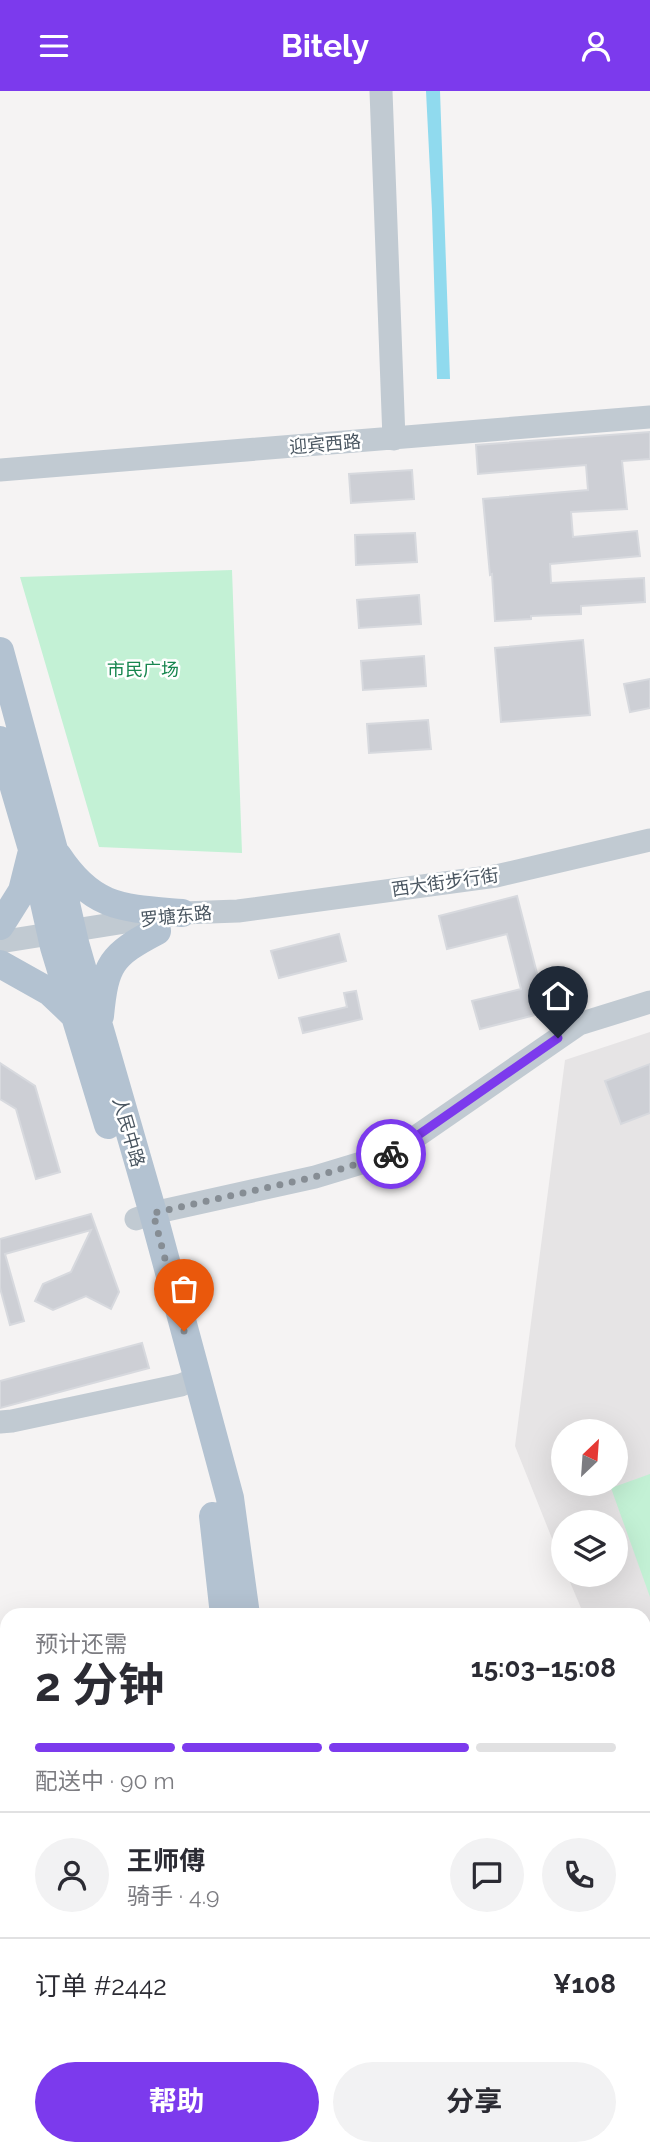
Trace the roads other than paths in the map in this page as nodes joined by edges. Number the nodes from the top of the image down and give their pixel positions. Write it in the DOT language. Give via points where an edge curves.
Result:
graph roads {
  1 [pos="381,91"];
  2 [pos="650,417"];
  3 [pos="394,439"];
  4 [pos="0,470"];
  5 [pos="0,651"];
  6 [pos="0,740"];
  7 [pos="650,840"];
  8 [pos="43,850"];
  9 [pos="238,911"];
  10 [pos="182,913"];
  11 [pos="0,926"];
  12 [pos="157,931"];
  13 [pos="63,939"];
  14 [pos="0,942"];
  15 [pos="0,956"];
  16 [pos="0,964"];
  17 [pos="650,1002"];
  18 [pos="86,1020"];
  19 [pos="144,1216"];
  20 [pos="189,1381"];
  21 [pos="0,1422"];
  22 [pos="224,1608"];
  23 [pos="245,1608"];
  1 -- 3 [label="street"];
  2 -- 3 [label="street, 迎宾西路"];
  3 -- 4 [label="street, 迎宾西路"];
  5 -- 8 [label="main road, 人民中路"];
  6 -- 8 [label="main road, 人民中路"];
  7 -- 9 [label="street, 西大街步行街" via="496,876"];
  8 -- 10 [label="main road" via="97,898 130,908"];
  8 -- 11 [label="main road"];
  8 -- 13 [label="main road, 人民中路"];
  9 -- 10 [label="street, 罗塘东路"];
  9 -- 12 [label="street, 罗塘东路" via="196,926"];
  10 -- 13 [label="street, 罗塘东路"];
  12 -- 13 [label="street, 罗塘东路"];
  12 -- 18 [label="main road" via="116,958"];
  13 -- 14 [label="street, 罗塘东路"];
  13 -- 15 [label="street, 罗塘东路"];
  13 -- 18 [label="main road, 人民中路"];
  16 -- 18 [label="main road" via="50,992"];
  17 -- 19 [label="street" via="579,1024 391,1154 314,1177"];
  18 -- 19 [label="main road, 人民中路"];
  19 -- 20 [label="main road, 人民中路"];
  20 -- 21 [label="street"];
  20 -- 22 [label="main road, 人民中路" via="213,1511"];
  20 -- 23 [label="main road, 人民中路" via="230,1498"];
}
